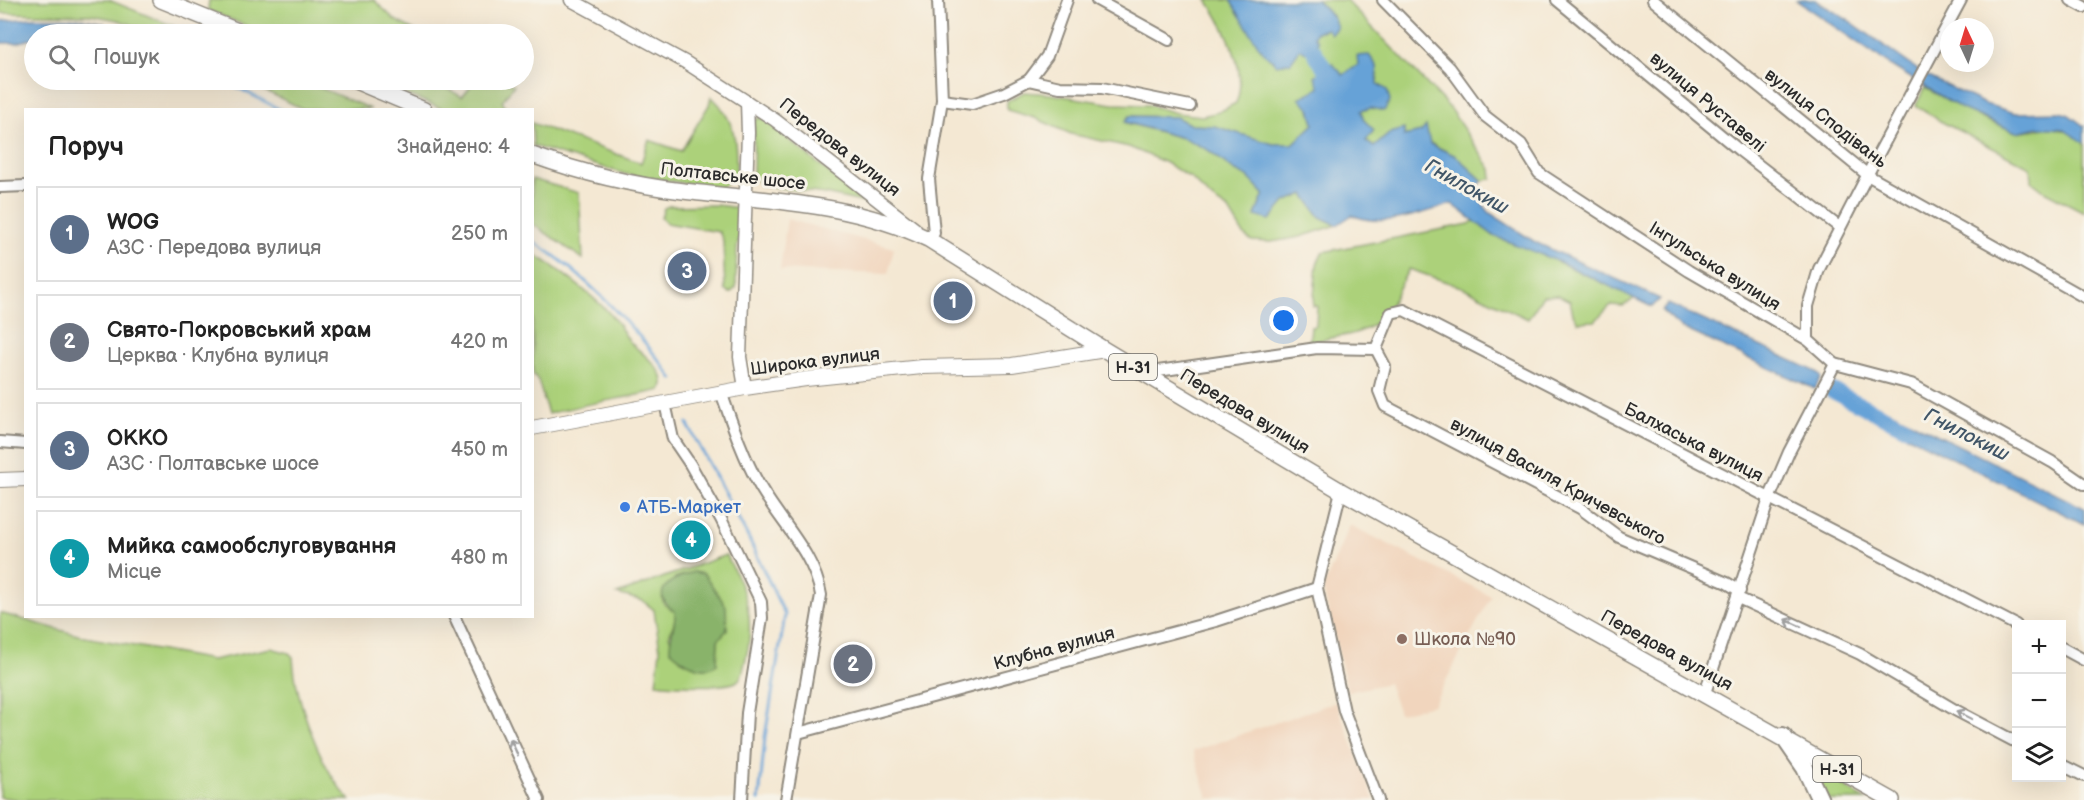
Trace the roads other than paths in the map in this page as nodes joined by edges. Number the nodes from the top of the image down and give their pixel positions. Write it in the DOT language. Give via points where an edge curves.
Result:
graph roads {
  1 [pos="161,0"];
  2 [pos="571,0"];
  3 [pos="938,0"];
  4 [pos="1067,0"];
  5 [pos="1097,0"];
  6 [pos="1383,0"];
  7 [pos="1557,0"];
  8 [pos="1653,0"];
  9 [pos="1961,0"];
  10 [pos="2071,0"];
  11 [pos="2084,7"];
  12 [pos="220,24"];
  13 [pos="1169,40"];
  14 [pos="1029,80"];
  15 [pos="377,90"];
  16 [pos="942,100"];
  17 [pos="747,102"];
  18 [pos="1190,105"];
  19 [pos="419,108"];
  20 [pos="534,156"];
  21 [pos="1869,176"];
  22 [pos="24,186"];
  23 [pos="0,187"];
  24 [pos="745,197"];
  25 [pos="1839,227"];
  26 [pos="928,239"];
  27 [pos="2084,297"];
  28 [pos="1808,340"];
  29 [pos="1376,349"];
  30 [pos="1105,350"];
  31 [pos="1835,364"];
  32 [pos="1144,373"];
  33 [pos="745,388"];
  34 [pos="721,392"];
  35 [pos="665,403"];
  36 [pos="534,428"];
  37 [pos="0,442"];
  38 [pos="24,444"];
  39 [pos="24,479"];
  40 [pos="0,480"];
  41 [pos="2084,484"];
  42 [pos="1341,491"];
  43 [pos="1768,499"];
  44 [pos="1317,588"];
  45 [pos="1739,595"];
  46 [pos="455,618"];
  47 [pos="2012,623"];
  48 [pos="2066,651"];
  49 [pos="2084,660"];
  50 [pos="1705,693"];
  51 [pos="798,733"];
  52 [pos="1783,736"];
  53 [pos="2012,740"];
  54 [pos="2066,767"];
  55 [pos="2084,776"];
  56 [pos="539,800"];
  57 [pos="742,800"];
  58 [pos="786,800"];
  59 [pos="1378,800"];
  60 [pos="1820,800"];
  61 [pos="1892,800"];
  1 -- 12 [label="main road"];
  2 -- 17 [label="street, Передова вулиця" via="685,62"];
  3 -- 16 [label="street"];
  4 -- 14 [label="street" via="1047,56"];
  5 -- 13 [label="street"];
  6 -- 28 [label="street, Інгульська вулиця" via="1450,68 1485,116 1521,144 1539,173 1689,271"];
  7 -- 25 [label="street, вулиця Руставелі"];
  8 -- 21 [label="street, вулиця Сподівань"];
  9 -- 21 [label="street"];
  10 -- 11 [label="street"];
  14 -- 16 [label="street" via="972,104"];
  14 -- 18 [label="street" via="1060,87 1102,88"];
  15 -- 19 [label="main road"];
  16 -- 26 [label="street" via="929,179 934,233"];
  17 -- 24 [label="street"];
  17 -- 26 [label="street, Передова вулиця" via="795,134"];
  20 -- 24 [label="main road, Полтавське шосе / Н-31" via="624,183"];
  21 -- 25 [label="street"];
  21 -- 27 [label="street, вулиця Сподівань"];
  22 -- 23 [label="street"];
  24 -- 26 [label="main road, Полтавське шосе / Н-31" via="840,209 899,225"];
  24 -- 33 [label="street" via="740,357"];
  25 -- 28 [label="street" via="1819,269 1808,306"];
  26 -- 30 [label="main road, Передова вулиця / Н-31"];
  28 -- 31 [label="street, Інгульська вулиця"];
  29 -- 32 [label="street" via="1317,348"];
  29 -- 43 [label="street, Балхаська вулиця" via="1390,313 1404,310"];
  29 -- 45 [label="street, вулиця Василя Кричевського" via="1385,366 1379,392 1385,406 1580,508 1619,537 1727,583"];
  30 -- 32 [label="main road, Передова вулиця / Н-31"];
  30 -- 33 [label="main road, Широка вулиця" via="1012,365 922,367"];
  31 -- 41 [label="street, Інгульська вулиця" via="1911,384 2052,462"];
  31 -- 43 [label="street"];
  32 -- 42 [label="main road, Передова вулиця / Н-31"];
  33 -- 34 [label="main road, Широка вулиця"];
  34 -- 35 [label="main road, Широка вулиця"];
  34 -- 51 [label="street" via="758,484 819,580 820,612"];
  35 -- 36 [label="main road, Широка вулиця"];
  35 -- 57 [label="street" via="673,439 721,519 760,602 762,618 747,713"];
  37 -- 38 [label="street"];
  39 -- 40 [label="main road"];
  42 -- 44 [label="street"];
  42 -- 50 [label="main road, Передова вулиця / Н-31"];
  43 -- 45 [label="street"];
  43 -- 47 [label="street, Балхаська вулиця"];
  44 -- 51 [label="street, Клубна вулиця" via="1206,624"];
  44 -- 59 [label="street" via="1344,711"];
  45 -- 50 [label="street"];
  53 -- 45 [label="street, вулиця Василя Кричевського, one-way" via="1860,654"];
  56 -- 46 [label="street, one-way"];
  48 -- 49 [label="street"];
  50 -- 52 [label="main road, Передова вулиця / Н-31"];
  51 -- 58 [label="street"];
  52 -- 60 [label="highway" via="1805,768"];
  52 -- 61 [label="main road, Передова вулиця / Н-31"];
  54 -- 55 [label="street"];
}
